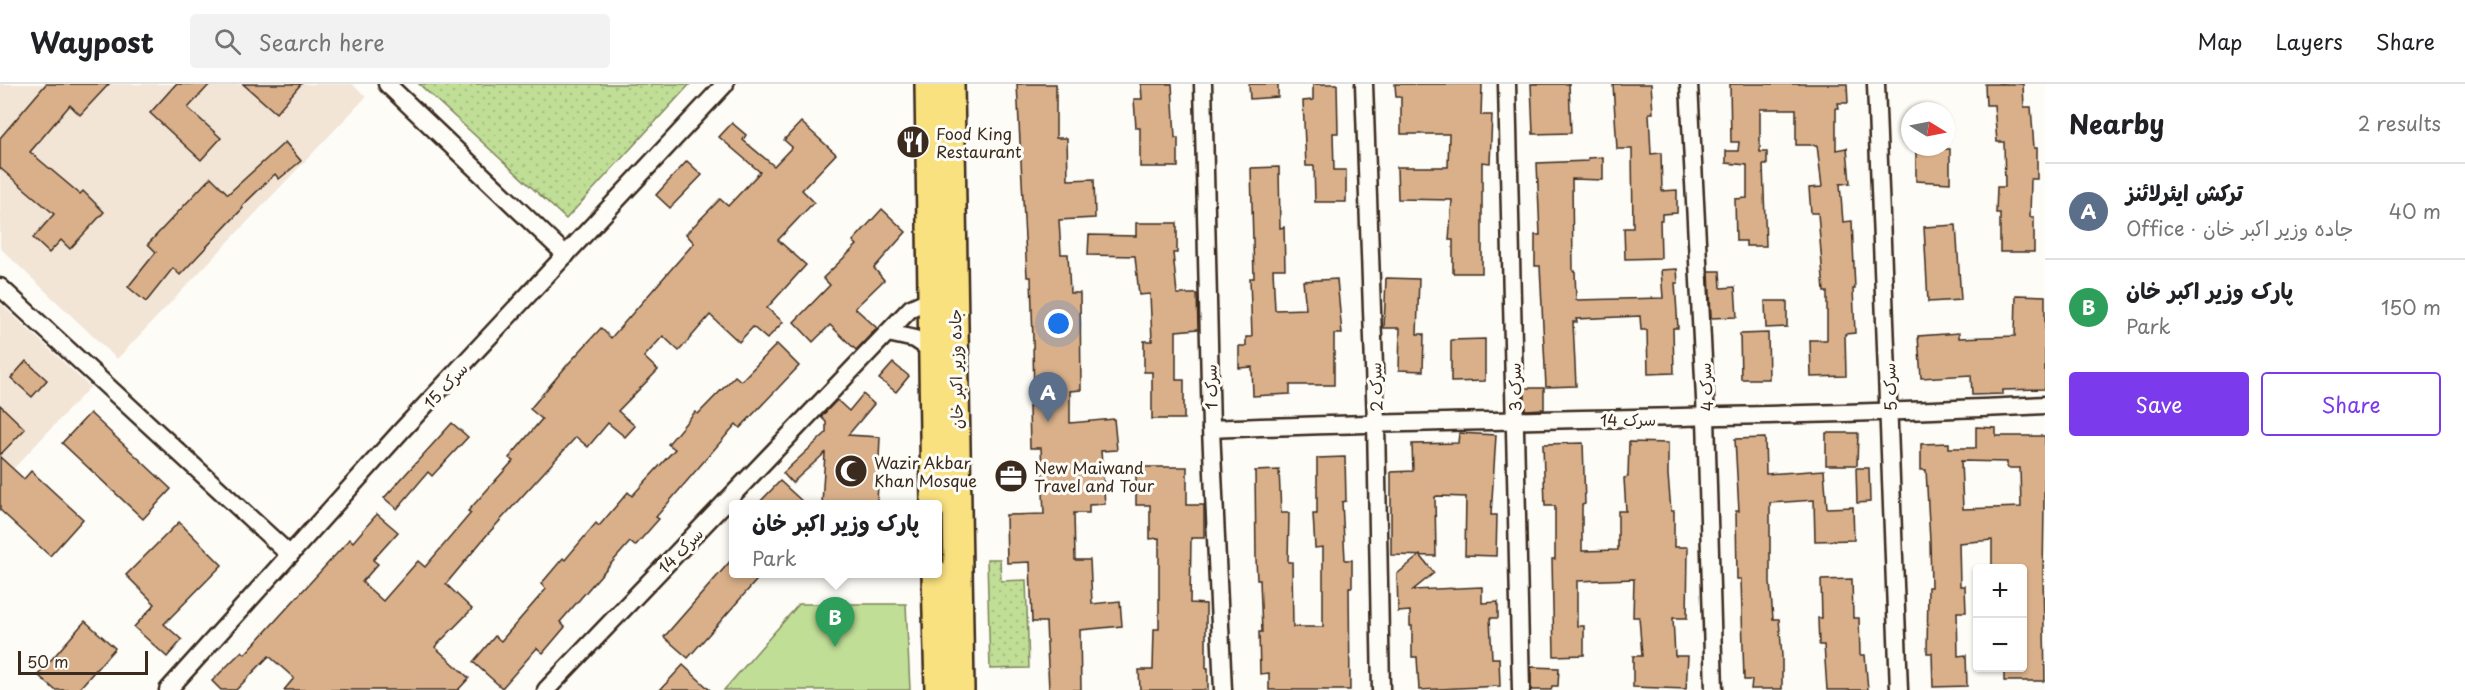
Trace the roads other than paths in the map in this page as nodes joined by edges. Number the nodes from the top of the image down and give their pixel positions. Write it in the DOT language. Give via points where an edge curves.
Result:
graph roads {
  1 [pos="387,84"];
  2 [pos="725,84"];
  3 [pos="929,84"];
  4 [pos="950,84"];
  5 [pos="1203,84"];
  6 [pos="1364,84"];
  7 [pos="1507,84"];
  8 [pos="1689,84"];
  9 [pos="1876,84"];
  10 [pos="566,255"];
  11 [pos="0,287"];
  12 [pos="933,298"];
  13 [pos="888,333"];
  14 [pos="934,352"];
  15 [pos="2045,405"];
  16 [pos="1890,413"];
  17 [pos="1706,418"];
  18 [pos="1514,420"];
  19 [pos="1376,423"];
  20 [pos="1211,429"];
  21 [pos="935,500"];
  22 [pos="290,555"];
  23 [pos="936,578"];
  24 [pos="168,690"];
  25 [pos="546,690"];
  26 [pos="939,690"];
  27 [pos="960,690"];
  28 [pos="1223,690"];
  29 [pos="1381,690"];
  30 [pos="1521,690"];
  31 [pos="1714,690"];
  32 [pos="1899,690"];
  1 -- 10 [label="street"];
  2 -- 10 [label="street, سرک 15"];
  3 -- 12 [label="main road"];
  4 -- 27 [label="main road, جاده وزیر اکبر خان"];
  5 -- 20 [label="street, سرک 1"];
  6 -- 19 [label="street, سرک 2"];
  7 -- 18 [label="street, سرک 3"];
  8 -- 17 [label="street, سرک 4"];
  9 -- 16 [label="street, سرک 5"];
  10 -- 22 [label="street, سرک 15"];
  11 -- 22 [label="street"];
  12 -- 13 [label="street, سرک 14" via="911,308"];
  12 -- 14 [label="main road"];
  13 -- 14 [label="street" via="915,339"];
  13 -- 25 [label="street, سرک 14"];
  14 -- 21 [label="main road"];
  15 -- 16 [label="street, سرک 14"];
  16 -- 17 [label="street, سرک 14"];
  16 -- 32 [label="street, سرک 5"];
  17 -- 18 [label="street, سرک 14"];
  17 -- 31 [label="street, سرک 4"];
  18 -- 19 [label="street, سرک 14"];
  18 -- 30 [label="street, سرک 3"];
  19 -- 20 [label="street, سرک 14"];
  19 -- 29 [label="street, سرک 2"];
  20 -- 28 [label="street, سرک 1"];
  22 -- 24 [label="street, سرک 15"];
  23 -- 26 [label="main road"];
}
